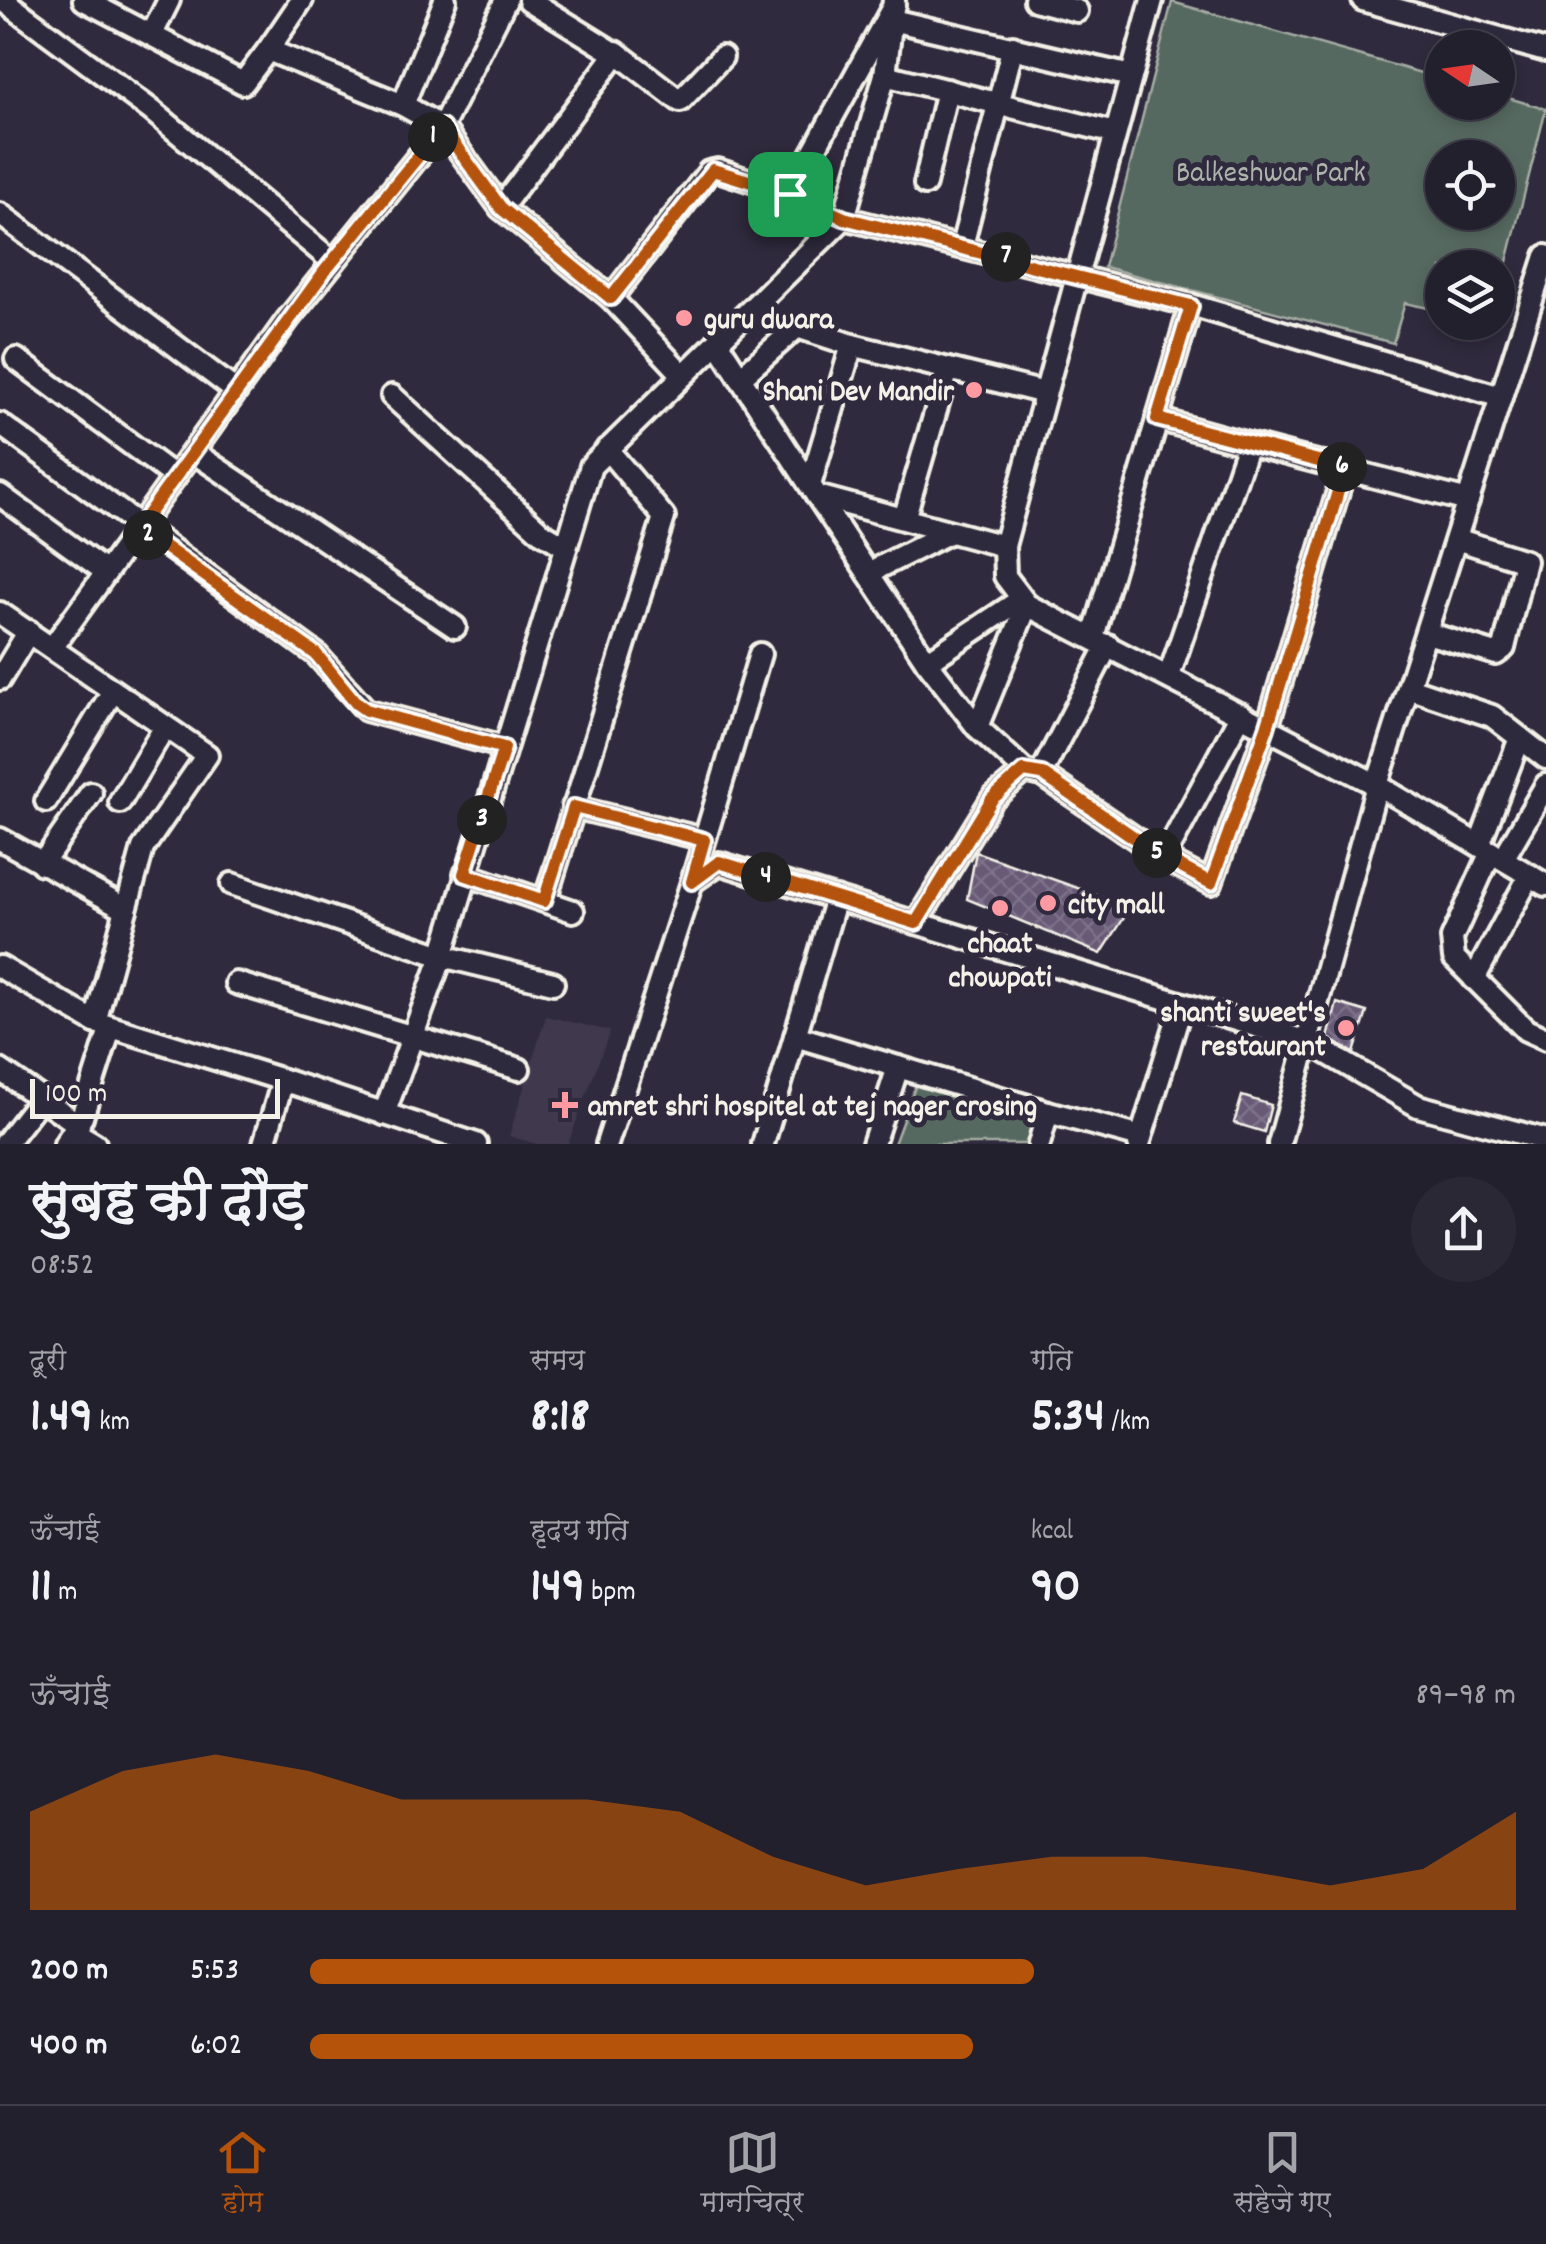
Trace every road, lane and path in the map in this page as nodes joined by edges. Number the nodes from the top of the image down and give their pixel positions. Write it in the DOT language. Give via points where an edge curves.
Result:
graph roads {
  1 [pos="3,0"];
  2 [pos="84,0"];
  3 [pos="169,0"];
  4 [pos="302,0"];
  5 [pos="445,0"];
  6 [pos="506,0"];
  7 [pos="529,0"];
  8 [pos="1036,0"];
  9 [pos="1152,0"];
  10 [pos="1376,2"];
  11 [pos="894,8"];
  12 [pos="1077,11"];
  13 [pos="152,34"];
  14 [pos="1012,46"];
  15 [pos="268,50"];
  16 [pos="1546,51"];
  17 [pos="616,52"];
  18 [pos="722,57"];
  19 [pos="885,75"];
  20 [pos="1131,76"];
  21 [pos="948,90"];
  22 [pos="999,102"];
  23 [pos="403,105"];
  24 [pos="442,127"];
  25 [pos="1115,133"];
  26 [pos="924,184"];
  27 [pos="790,194"];
  28 [pos="501,208"];
  29 [pos="0,214"];
  30 [pos="844,218"];
  31 [pos="962,246"];
  32 [pos="1546,258"];
  33 [pos="332,262"];
  34 [pos="1077,274"];
  35 [pos="611,298"];
  36 [pos="1191,306"];
  37 [pos="716,342"];
  38 [pos="852,345"];
  39 [pos="16,358"];
  40 [pos="948,369"];
  41 [pos="684,375"];
  42 [pos="740,378"];
  43 [pos="236,391"];
  44 [pos="1045,393"];
  45 [pos="392,396"];
  46 [pos="1502,396"];
  47 [pos="1157,419"];
  48 [pos="0,424"];
  49 [pos="1248,444"];
  50 [pos="607,449"];
  51 [pos="193,452"];
  52 [pos="1345,468"];
  53 [pos="175,477"];
  54 [pos="813,490"];
  55 [pos="0,495"];
  56 [pos="1468,501"];
  57 [pos="904,519"];
  58 [pos="138,528"];
  59 [pos="950,532"];
  60 [pos="1456,539"];
  61 [pos="566,546"];
  62 [pos="1004,546"];
  63 [pos="106,572"];
  64 [pos="868,573"];
  65 [pos="1024,602"];
  66 [pos="0,613"];
  67 [pos="455,627"];
  68 [pos="29,631"];
  69 [pos="1426,633"];
  70 [pos="1101,641"];
  71 [pos="52,648"];
  72 [pos="760,654"];
  73 [pos="928,662"];
  74 [pos="1169,676"];
  75 [pos="0,679"];
  76 [pos="1409,688"];
  77 [pos="113,691"];
  78 [pos="1240,714"];
  79 [pos="164,728"];
  80 [pos="977,728"];
  81 [pos="1267,728"];
  82 [pos="1520,738"];
  83 [pos="504,748"];
  84 [pos="1546,758"];
  85 [pos="1033,773"];
  86 [pos="1377,785"];
  87 [pos="1546,785"];
  88 [pos="90,793"];
  89 [pos="46,801"];
  90 [pos="120,802"];
  91 [pos="574,807"];
  92 [pos="0,840"];
  93 [pos="704,840"];
  94 [pos="1491,852"];
  95 [pos="1164,858"];
  96 [pos="42,864"];
  97 [pos="464,874"];
  98 [pos="1538,880"];
  99 [pos="692,882"];
  100 [pos="232,884"];
  101 [pos="836,898"];
  102 [pos="544,901"];
  103 [pos="126,909"];
  104 [pos="573,911"];
  105 [pos="916,923"];
  106 [pos="442,956"];
  107 [pos="0,967"];
  108 [pos="1474,979"];
  109 [pos="236,983"];
  110 [pos="554,983"];
  111 [pos="1182,1004"];
  112 [pos="103,1025"];
  113 [pos="795,1036"];
  114 [pos="410,1038"];
  115 [pos="1546,1039"];
  116 [pos="1308,1042"];
  117 [pos="898,1068"];
  118 [pos="519,1069"];
  119 [pos="0,1070"];
  120 [pos="283,1080"];
  121 [pos="41,1098"];
  122 [pos="1048,1112"];
  123 [pos="384,1114"];
  124 [pos="73,1134"];
  125 [pos="1546,1140"];
  126 [pos="1140,1141"];
  127 [pos="467,1143"];
  128 [pos="5,1144"];
  129 [pos="95,1144"];
  130 [pos="264,1144"];
  131 [pos="607,1144"];
  132 [pos="762,1144"];
  133 [pos="874,1144"];
  134 [pos="1039,1144"];
  135 [pos="1279,1144"];
  1 -- 33 [label="street" via="150,110"];
  2 -- 13 [label="street"];
  3 -- 13 [label="street"];
  4 -- 15 [label="street"];
  5 -- 23 [label="street"];
  6 -- 24 [label="street"];
  7 -- 17 [label="street"];
  8 -- 12 [label="street"];
  9 -- 20 [label="street"];
  10 -- 16 [label="street"];
  11 -- 14 [label="street"];
  11 -- 19 [label="street"];
  11 -- 27 [label="street"];
  13 -- 15 [label="street" via="243,83"];
  14 -- 20 [label="street"];
  14 -- 22 [label="street"];
  15 -- 23 [label="street"];
  17 -- 18 [label="street" via="680,101"];
  17 -- 28 [label="street"];
  19 -- 21 [label="street"];
  19 -- 30 [label="street"];
  20 -- 25 [label="street"];
  21 -- 22 [label="street"];
  21 -- 26 [label="street"];
  22 -- 25 [label="street"];
  22 -- 31 [label="street"];
  23 -- 24 [label="street"];
  24 -- 28 [label="street"];
  24 -- 33 [label="street"];
  25 -- 34 [label="street"];
  27 -- 30 [label="street"];
  27 -- 35 [label="street" via="708,172"];
  28 -- 35 [label="street"];
  29 -- 43 [label="street"];
  30 -- 31 [label="street"];
  30 -- 37 [label="street"];
  31 -- 34 [label="street"];
  32 -- 46 [label="street"];
  33 -- 43 [label="street"];
  34 -- 36 [label="street"];
  34 -- 44 [label="street"];
  35 -- 41 [label="street"];
  36 -- 46 [label="street"];
  36 -- 47 [label="street"];
  37 -- 41 [label="street"];
  37 -- 42 [label="street"];
  38 -- 40 [label="street"];
  38 -- 42 [label="street" via="797,327"];
  38 -- 54 [label="street"];
  39 -- 53 [label="street"];
  40 -- 44 [label="street"];
  40 -- 57 [label="street"];
  41 -- 50 [label="street"];
  42 -- 54 [label="street"];
  43 -- 51 [label="street"];
  44 -- 62 [label="street"];
  45 -- 61 [label="street" via="541,532"];
  46 -- 56 [label="street"];
  47 -- 49 [label="street"];
  47 -- 70 [label="street"];
  48 -- 58 [label="street"];
  49 -- 52 [label="street"];
  49 -- 74 [label="street"];
  50 -- 61 [label="street" via="588,472"];
  50 -- 91 [label="street" via="664,517"];
  51 -- 53 [label="street"];
  51 -- 67 [label="street"];
  52 -- 56 [label="street"];
  52 -- 81 [label="street"];
  53 -- 58 [label="street"];
  54 -- 57 [label="street"];
  54 -- 64 [label="street"];
  55 -- 63 [label="street"];
  56 -- 60 [label="street"];
  57 -- 59 [label="street"];
  58 -- 63 [label="street"];
  58 -- 83 [label="street" via="316,654 366,710"];
  59 -- 62 [label="street"];
  59 -- 64 [label="street"];
  60 -- 69 [label="street"];
  60 -- 69 [label="street" via="1525,561 1504,648 1496,654"];
  61 -- 83 [label="street"];
  62 -- 65 [label="street" via="1005,576"];
  63 -- 71 [label="street"];
  64 -- 73 [label="street"];
  65 -- 70 [label="street"];
  65 -- 73 [label="street"];
  65 -- 80 [label="street"];
  66 -- 68 [label="street"];
  68 -- 71 [label="street"];
  68 -- 75 [label="street"];
  69 -- 76 [label="street"];
  70 -- 74 [label="street"];
  70 -- 85 [label="street"];
  71 -- 77 [label="street"];
  72 -- 93 [label="street"];
  73 -- 80 [label="street"];
  74 -- 78 [label="street"];
  76 -- 82 [label="street" via="1492,716"];
  76 -- 86 [label="street"];
  77 -- 79 [label="street"];
  77 -- 89 [label="street"];
  78 -- 81 [label="street"];
  78 -- 95 [label="street"];
  79 -- 90 [label="street"];
  79 -- 103 [label="street" via="207,755 144,848"];
  80 -- 85 [label="street"];
  81 -- 86 [label="street"];
  81 -- 95 [label="street" via="1211,883"];
  82 -- 84 [label="street"];
  82 -- 94 [label="street"];
  83 -- 97 [label="street"];
  85 -- 95 [label="street"];
  85 -- 105 [label="street" via="992,799"];
  86 -- 94 [label="street"];
  86 -- 116 [label="street"];
  87 -- 94 [label="street"];
  88 -- 96 [label="street"];
  91 -- 93 [label="street"];
  91 -- 102 [label="street"];
  92 -- 96 [label="street"];
  93 -- 99 [label="street"];
  94 -- 98 [label="street"];
  94 -- 108 [label="street" via="1452,938 1454,958"];
  96 -- 103 [label="street"];
  97 -- 102 [label="street"];
  97 -- 106 [label="street"];
  98 -- 108 [label="street"];
  99 -- 101 [label="street" via="719,862"];
  99 -- 131 [label="street"];
  100 -- 106 [label="street"];
  101 -- 105 [label="street"];
  101 -- 113 [label="street"];
  102 -- 104 [label="street"];
  103 -- 112 [label="street"];
  105 -- 111 [label="street"];
  106 -- 110 [label="street"];
  106 -- 114 [label="street"];
  107 -- 112 [label="street"];
  108 -- 115 [label="street" via="1526,1030"];
  109 -- 114 [label="street"];
  111 -- 116 [label="street"];
  111 -- 126 [label="street"];
  112 -- 120 [label="street"];
  112 -- 124 [label="street"];
  113 -- 117 [label="street"];
  113 -- 132 [label="street"];
  114 -- 118 [label="street"];
  114 -- 123 [label="street"];
  116 -- 125 [label="street" via="1418,1106"];
  116 -- 135 [label="street"];
  117 -- 122 [label="street"];
  117 -- 133 [label="street"];
  119 -- 121 [label="street"];
  120 -- 123 [label="street"];
  120 -- 130 [label="street"];
  121 -- 124 [label="street"];
  121 -- 128 [label="street"];
  122 -- 126 [label="street"];
  122 -- 134 [label="street"];
  123 -- 127 [label="street"];
  124 -- 129 [label="street"];
}
